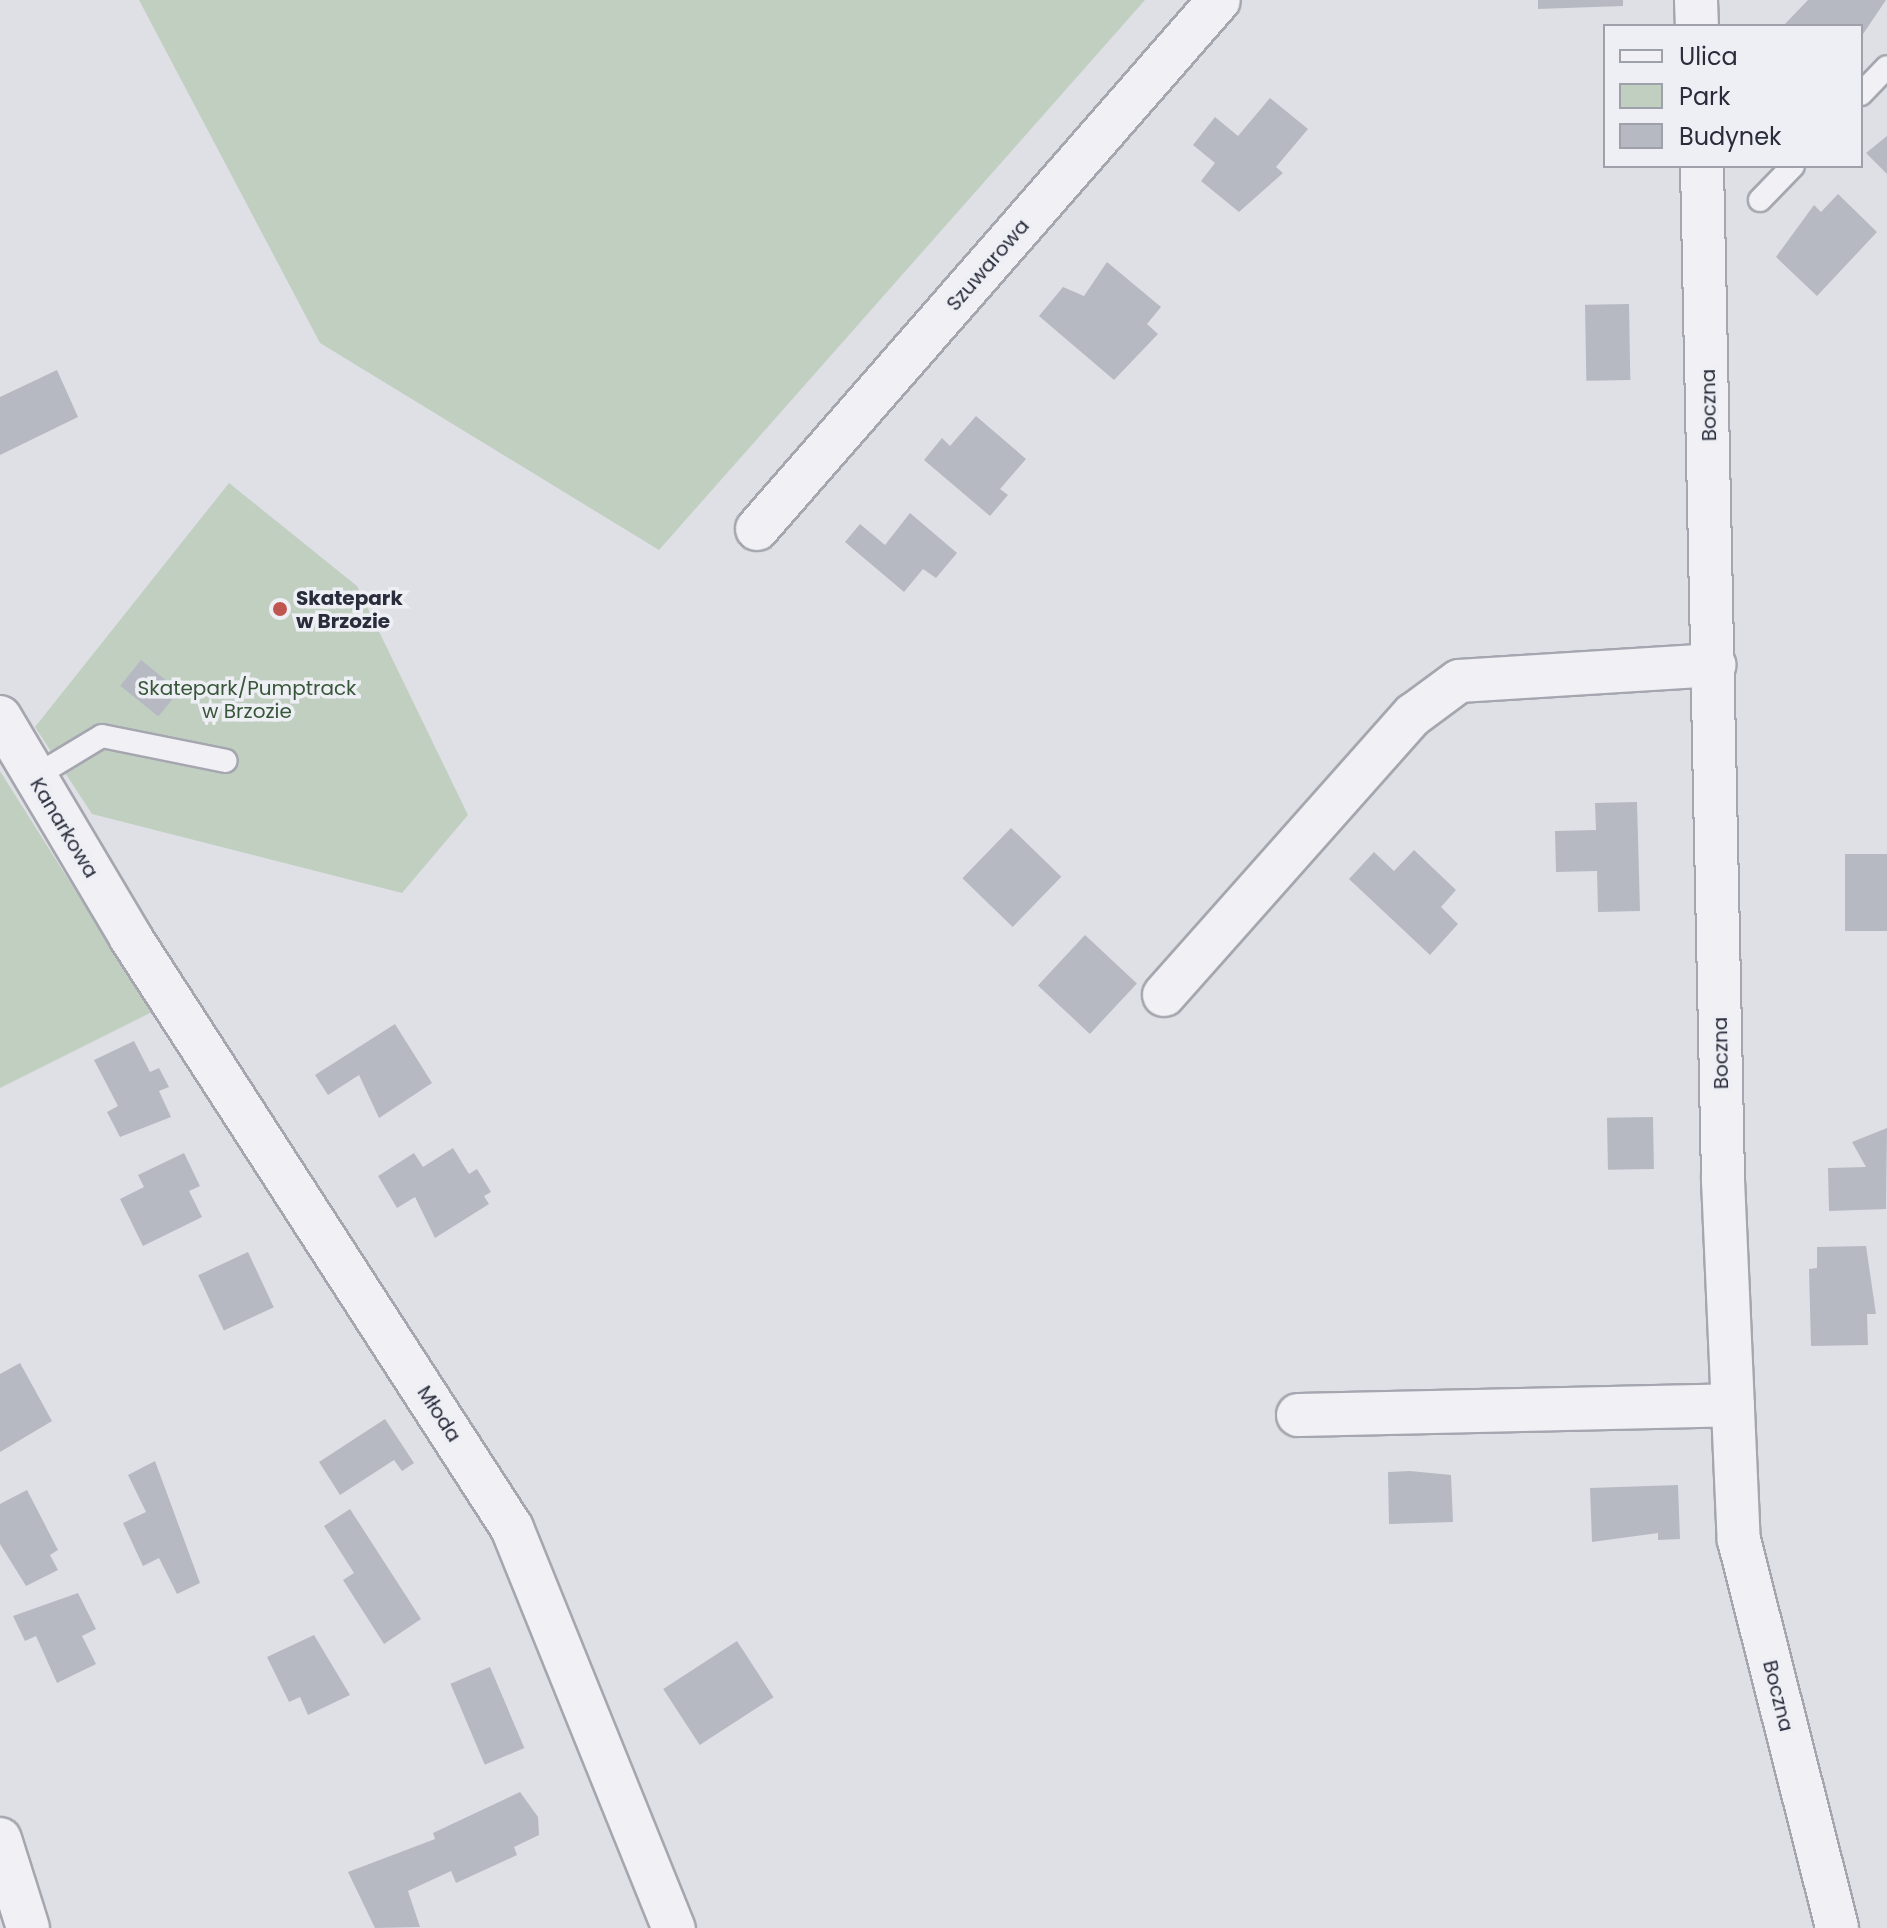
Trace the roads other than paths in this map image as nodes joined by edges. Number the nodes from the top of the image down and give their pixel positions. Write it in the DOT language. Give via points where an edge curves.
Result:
graph roads {
  1 [pos="1219,0"];
  2 [pos="1696,0"];
  3 [pos="1697,24"];
  4 [pos="1887,67"];
  5 [pos="1863,92"];
  6 [pos="1702,168"];
  7 [pos="1791,168"];
  8 [pos="1760,200"];
  9 [pos="757,529"];
  10 [pos="1714,665"];
  11 [pos="0,717"];
  12 [pos="226,761"];
  13 [pos="34,777"];
  14 [pos="131,938"];
  15 [pos="1164,995"];
  16 [pos="1733,1405"];
  17 [pos="1298,1415"];
  18 [pos="0,1839"];
  19 [pos="28,1928"];
  20 [pos="674,1928"];
  21 [pos="1837,1928"];
  1 -- 9 [label="street, Szuwarowa"];
  2 -- 3 [label="street"];
  4 -- 5 [label="lane"];
  6 -- 10 [label="street, Boczna"];
  7 -- 8 [label="lane"];
  10 -- 15 [label="street" via="1459,681 1413,715"];
  10 -- 16 [label="street, Boczna"];
  11 -- 13 [label="street, Kanarkowa"];
  12 -- 13 [label="lane" via="102,736"];
  13 -- 14 [label="street, Kanarkowa"];
  14 -- 20 [label="street, Młoda" via="512,1528"];
  16 -- 17 [label="street"];
  16 -- 21 [label="street, Boczna" via="1739,1540"];
  18 -- 19 [label="street"];
}
